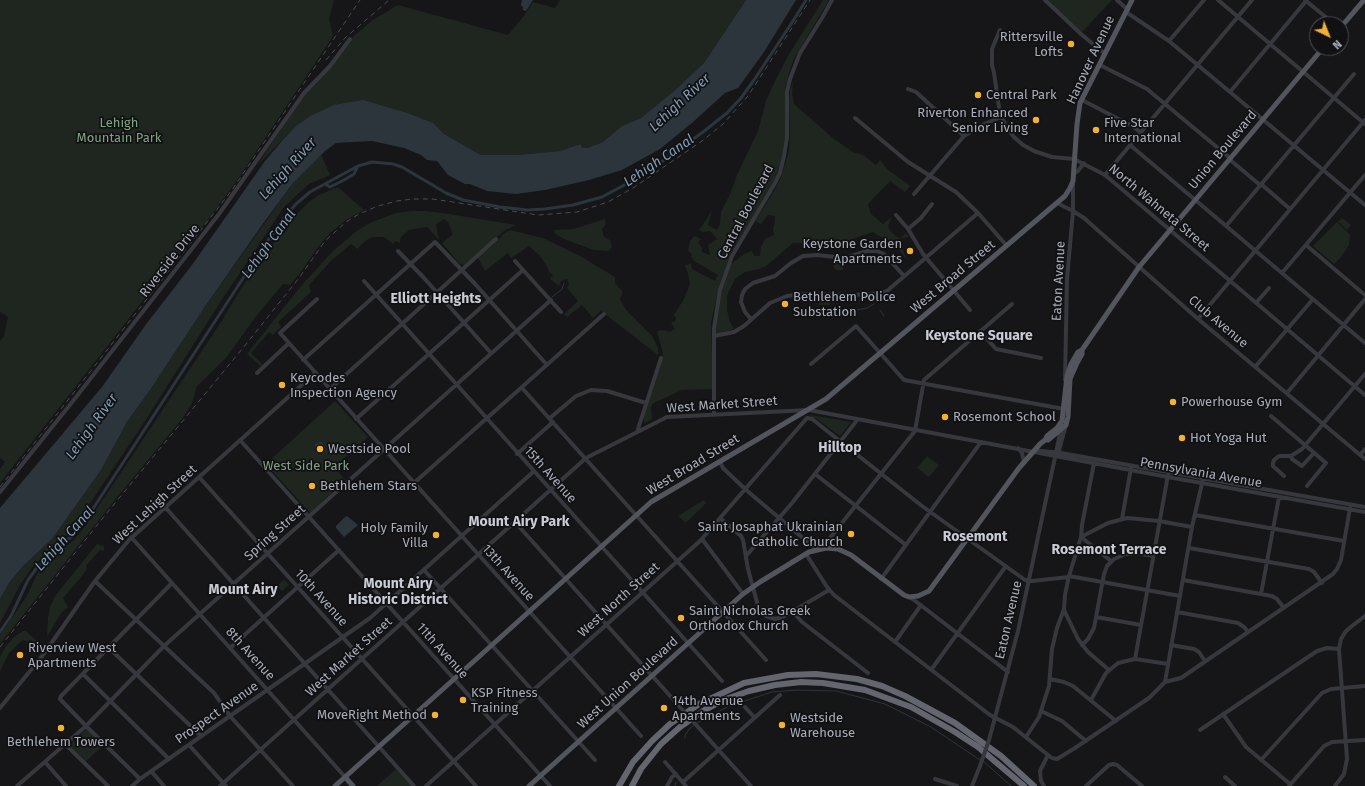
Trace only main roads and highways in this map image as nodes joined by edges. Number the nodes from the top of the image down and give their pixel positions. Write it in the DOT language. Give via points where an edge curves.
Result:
graph roads {
  1 [pos="1132,0"];
  2 [pos="1364,0"];
  3 [pos="1349,18"];
  4 [pos="1316,56"];
  5 [pos="1059,201"];
  6 [pos="1082,350"];
  7 [pos="1064,423"];
  8 [pos="1045,440"];
  9 [pos="345,777"];
  10 [pos="335,786"];
  11 [pos="353,786"];
  12 [pos="529,786"];
  13 [pos="619,786"];
  14 [pos="632,786"];
  15 [pos="1024,786"];
  16 [pos="1034,786"];
  1 -- 5 [label="main road, Hanover Avenue" via="1082,100 1078,112 1073,181 1068,192"];
  2 -- 3 [label="main road"];
  4 -- 6 [label="main road, Union Boulevard" via="1139,267"];
  5 -- 9 [label="main road, West Broad Street" via="826,399 656,499"];
  6 -- 7 [label="main road" via="1070,379 1068,418"];
  6 -- 7 [label="main road" via="1071,364 1066,382"];
  7 -- 8 [label="main road"];
  7 -- 8 [label="main road" via="1061,430"];
  8 -- 12 [label="main road, West Union Boulevard" via="1024,462 930,590 920,596 900,593 845,552 835,548 819,549 806,554 743,594"];
  9 -- 10 [label="main road, West Broad Street"];
  9 -- 11 [label="main road, 8th Avenue"];
  13 -- 16 [label="highway" via="633,762 652,741 670,724 699,704 744,683 788,675 816,674 857,679 905,696 955,723 1001,756"];
  14 -- 15 [label="highway" via="641,769 661,744 703,710 749,690 801,682 865,690 911,707 978,747"];
}
